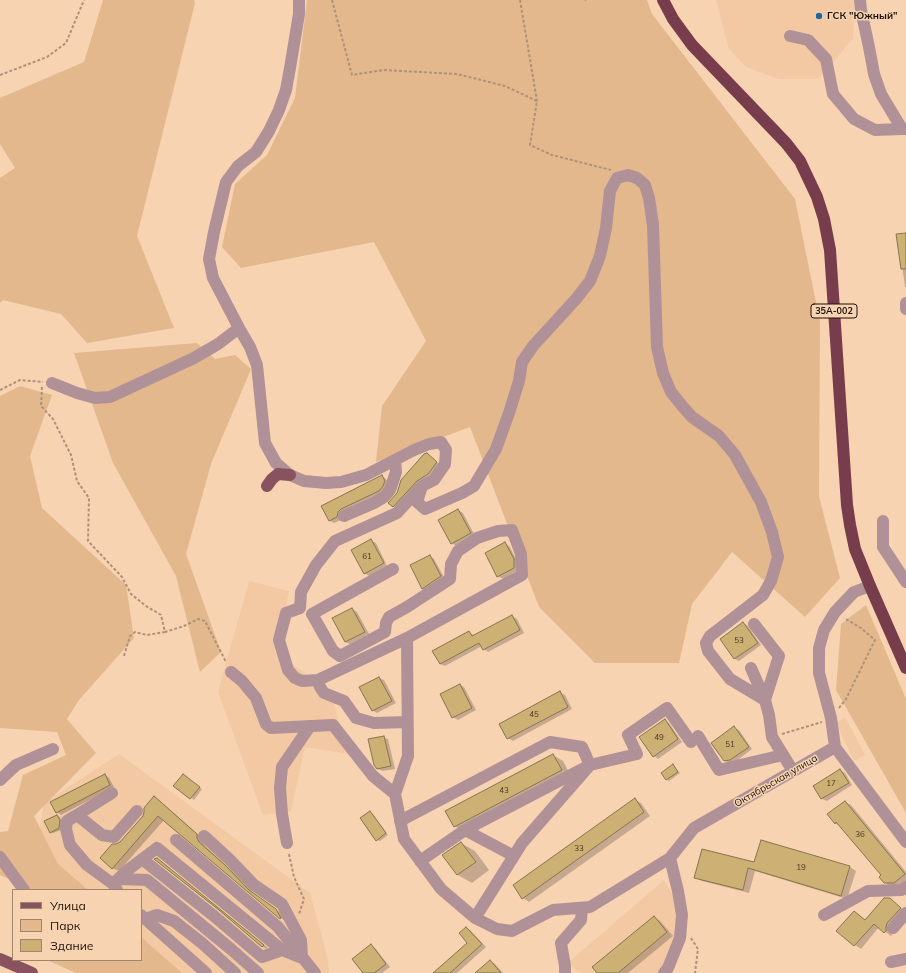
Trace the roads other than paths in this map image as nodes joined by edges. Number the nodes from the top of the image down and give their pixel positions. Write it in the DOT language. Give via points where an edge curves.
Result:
graph roads {
  1 [pos="299,0"];
  2 [pos="663,0"];
  3 [pos="860,0"];
  4 [pos="790,36"];
  5 [pos="904,129"];
  6 [pos="906,303"];
  7 [pos="906,308"];
  8 [pos="239,328"];
  9 [pos="47,382"];
  10 [pos="395,460"];
  11 [pos="290,475"];
  12 [pos="267,486"];
  13 [pos="422,486"];
  14 [pos="344,516"];
  15 [pos="883,521"];
  16 [pos="393,569"];
  17 [pos="906,582"];
  18 [pos="870,586"];
  19 [pos="300,608"];
  20 [pos="312,614"];
  21 [pos="754,624"];
  22 [pos="407,638"];
  23 [pos="751,668"];
  24 [pos="906,668"];
  25 [pos="231,672"];
  26 [pos="318,680"];
  27 [pos="765,700"];
  28 [pos="407,722"];
  29 [pos="310,726"];
  30 [pos="835,747"];
  31 [pos="53,749"];
  32 [pos="783,755"];
  33 [pos="590,765"];
  34 [pos="793,771"];
  35 [pos="0,780"];
  36 [pos="112,793"];
  37 [pos="395,794"];
  38 [pos="137,811"];
  39 [pos="77,815"];
  40 [pos="400,821"];
  41 [pos="465,830"];
  42 [pos="204,836"];
  43 [pos="176,840"];
  44 [pos="906,842"];
  45 [pos="287,843"];
  46 [pos="514,856"];
  47 [pos="0,857"];
  48 [pos="670,858"];
  49 [pos="142,859"];
  50 [pos="420,861"];
  51 [pos="116,884"];
  52 [pos="906,887"];
  53 [pos="23,889"];
  54 [pos="582,908"];
  55 [pos="906,913"];
  56 [pos="824,915"];
  57 [pos="143,917"];
  58 [pos="475,918"];
  59 [pos="892,928"];
  60 [pos="282,950"];
  61 [pos="0,958"];
  62 [pos="302,958"];
  63 [pos="906,959"];
  64 [pos="891,962"];
  65 [pos="17,964"];
  66 [pos="32,973"];
  67 [pos="206,973"];
  68 [pos="235,973"];
  69 [pos="258,973"];
  70 [pos="315,973"];
  71 [pos="565,973"];
  72 [pos="664,973"];
  1 -- 8 [label="street" via="299,14 286,90 269,131 256,152 238,166 226,182 209,259 213,278"];
  2 -- 18 [label="highway, 35А-002" via="692,45 786,143 800,161 817,197 830,250 847,505 855,549"];
  3 -- 5 [label="street" via="874,74 881,94"];
  4 -- 5 [label="street" via="808,40 826,59 833,94 854,119 875,130"];
  6 -- 7 [label="street"];
  8 -- 9 [label="street" via="194,358 110,397 95,398"];
  8 -- 11 [label="street" via="250,347 256,365 265,443 276,463"];
  10 -- 11 [label="street" via="366,475 341,482 304,481"];
  10 -- 13 [label="street" via="429,444 441,442 446,450 445,464 434,480"];
  10 -- 14 [label="street" via="396,472 390,490 384,497 374,504"];
  11 -- 12 [label="main road" via="278,474"];
  13 -- 19 [label="street" via="397,513 335,542 316,565 301,592"];
  13 -- 27 [label="street" via="417,502 425,509 474,486 496,449 517,388 522,362 532,346 590,281 600,256 610,191 617,178 628,175 637,178 645,185 653,225 657,346 663,373 671,392 683,407 692,417 719,436 735,455 761,502 772,532 778,557 771,581 763,595 710,636 706,643 708,651 730,679"];
  15 -- 17 [label="street" via="883,546"];
  16 -- 20 [label="street"];
  18 -- 24 [label="highway, 35А-002"];
  18 -- 30 [label="street" via="854,592 844,601 824,630 819,648 819,673 831,718"];
  19 -- 20 [label="street"];
  19 -- 26 [label="street" via="286,613 279,640 288,670 295,678 302,682"];
  20 -- 22 [label="street" via="334,651 340,656 386,632 386,623 390,617 450,578 452,564 458,551 477,538 498,531 512,530 521,554 522,574"];
  21 -- 27 [label="street" via="779,656"];
  22 -- 26 [label="street"];
  22 -- 28 [label="street"];
  23 -- 27 [label="street"];
  25 -- 29 [label="street" via="256,698 266,724 271,728"];
  26 -- 28 [label="street" via="324,693 344,701 356,718 374,723"];
  27 -- 32 [label="street" via="772,737"];
  28 -- 37 [label="street" via="408,756"];
  29 -- 37 [label="street" via="333,725 373,776"];
  29 -- 45 [label="street" via="282,767 280,788"];
  30 -- 34 [label="street, Октябрьская улица"];
  30 -- 44 [label="street"];
  31 -- 35 [label="street" via="16,765"];
  32 -- 33 [label="street" via="720,770 667,708 628,735 637,754"];
  32 -- 34 [label="street"];
  33 -- 40 [label="street" via="582,747 550,742"];
  33 -- 41 [label="street"];
  33 -- 46 [label="street" via="522,843"];
  34 -- 48 [label="street, Октябрьская улица" via="694,828"];
  36 -- 39 [label="street"];
  37 -- 40 [label="street, Октябрьская улица"];
  38 -- 39 [label="street" via="114,837 102,835"];
  39 -- 51 [label="street" via="66,821 70,845 87,865"];
  40 -- 50 [label="street, Октябрьская улица" via="404,839"];
  41 -- 46 [label="street"];
  41 -- 50 [label="street"];
  42 -- 62 [label="street" via="254,884 282,904 301,940"];
  43 -- 62 [label="street" via="278,927"];
  46 -- 58 [label="street"];
  47 -- 53 [label="street"];
  48 -- 54 [label="street, Октябрьская улица" via="590,907"];
  48 -- 72 [label="street" via="682,922 680,938"];
  49 -- 51 [label="street"];
  49 -- 60 [label="street" via="262,957"];
  49 -- 60 [label="street" via="157,848"];
  50 -- 58 [label="street, Октябрьская улица" via="441,889"];
  51 -- 69 [label="street" via="147,880"];
  52 -- 56 [label="street" via="902,890 868,891"];
  54 -- 58 [label="street, Октябрьская улица" via="553,910 512,931 497,929"];
  54 -- 71 [label="street" via="581,920 561,943"];
  55 -- 59 [label="street"];
  57 -- 67 [label="street"];
  57 -- 68 [label="street" via="157,915 174,921"];
  60 -- 62 [label="street"];
  61 -- 65 [label="main road"];
  62 -- 70 [label="street"];
  63 -- 64 [label="street"];
  65 -- 66 [label="main road"];
}
